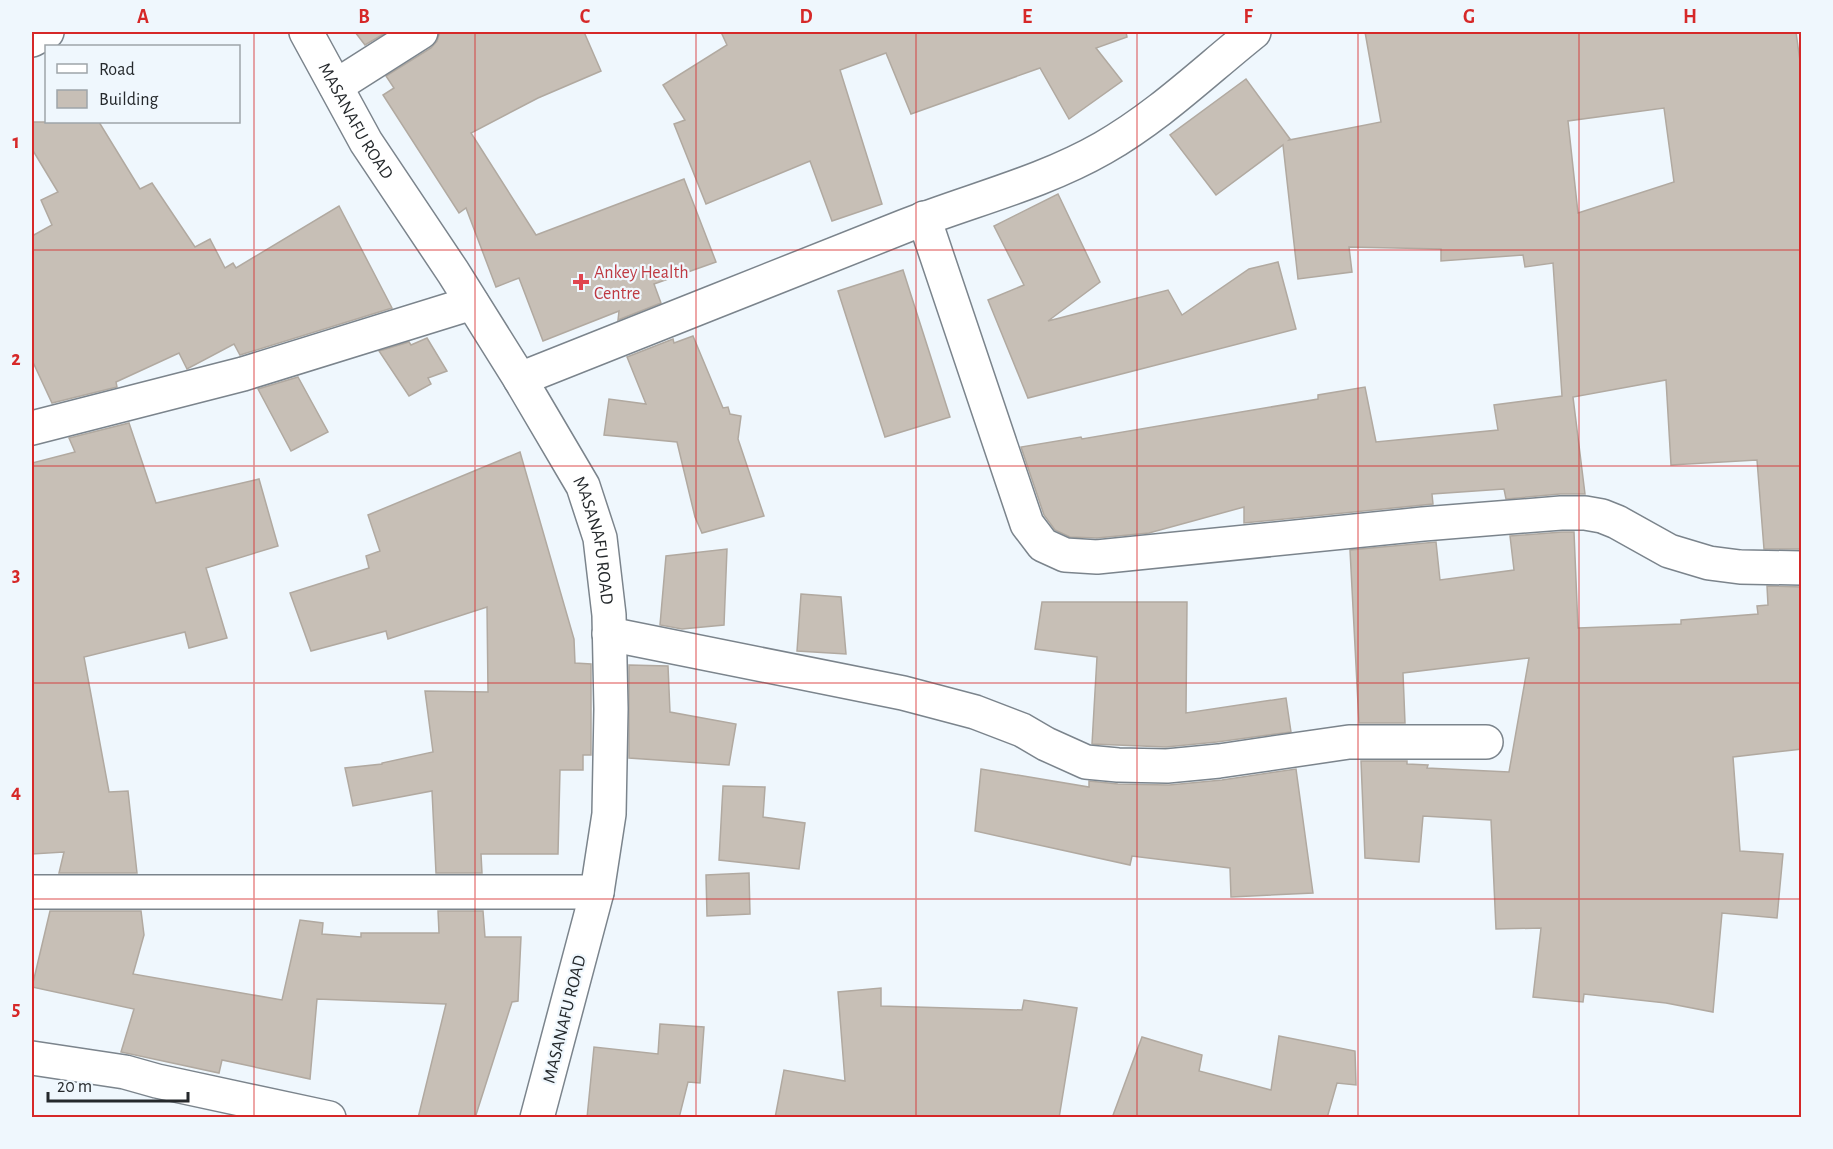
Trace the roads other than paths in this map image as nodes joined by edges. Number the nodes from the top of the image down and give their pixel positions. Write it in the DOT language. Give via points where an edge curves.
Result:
graph roads {
  1 [pos="47,32"];
  2 [pos="306,32"];
  3 [pos="420,32"];
  4 [pos="1254,32"];
  5 [pos="32,40"];
  6 [pos="336,86"];
  7 [pos="924,218"];
  8 [pos="472,303"];
  9 [pos="520,379"];
  10 [pos="32,428"];
  11 [pos="1802,568"];
  12 [pos="609,633"];
  13 [pos="1486,742"];
  14 [pos="32,892"];
  15 [pos="597,892"];
  16 [pos="32,1058"];
  17 [pos="329,1118"];
  18 [pos="537,1118"];
  1 -- 5 [label="street"];
  2 -- 6 [label="street, MASANAFU ROAD"];
  3 -- 6 [label="street"];
  4 -- 7 [label="street" via="1163,109 1103,148 1066,167"];
  6 -- 8 [label="street, MASANAFU ROAD" via="366,142"];
  7 -- 9 [label="street"];
  7 -- 11 [label="street" via="1027,524 1043,545 1065,555 1097,557 1423,524 1585,513 1617,522 1669,551 1709,563"];
  8 -- 9 [label="street, MASANAFU ROAD"];
  8 -- 10 [label="street" via="243,374"];
  9 -- 12 [label="street, MASANAFU ROAD" via="583,486 600,538"];
  12 -- 13 [label="street" via="903,693 1022,730 1086,762 1167,766 1349,742"];
  12 -- 15 [label="street, MASANAFU ROAD" via="609,814"];
  14 -- 15 [label="street"];
  15 -- 18 [label="street, MASANAFU ROAD"];
  16 -- 17 [label="street" via="125,1072"];
}
